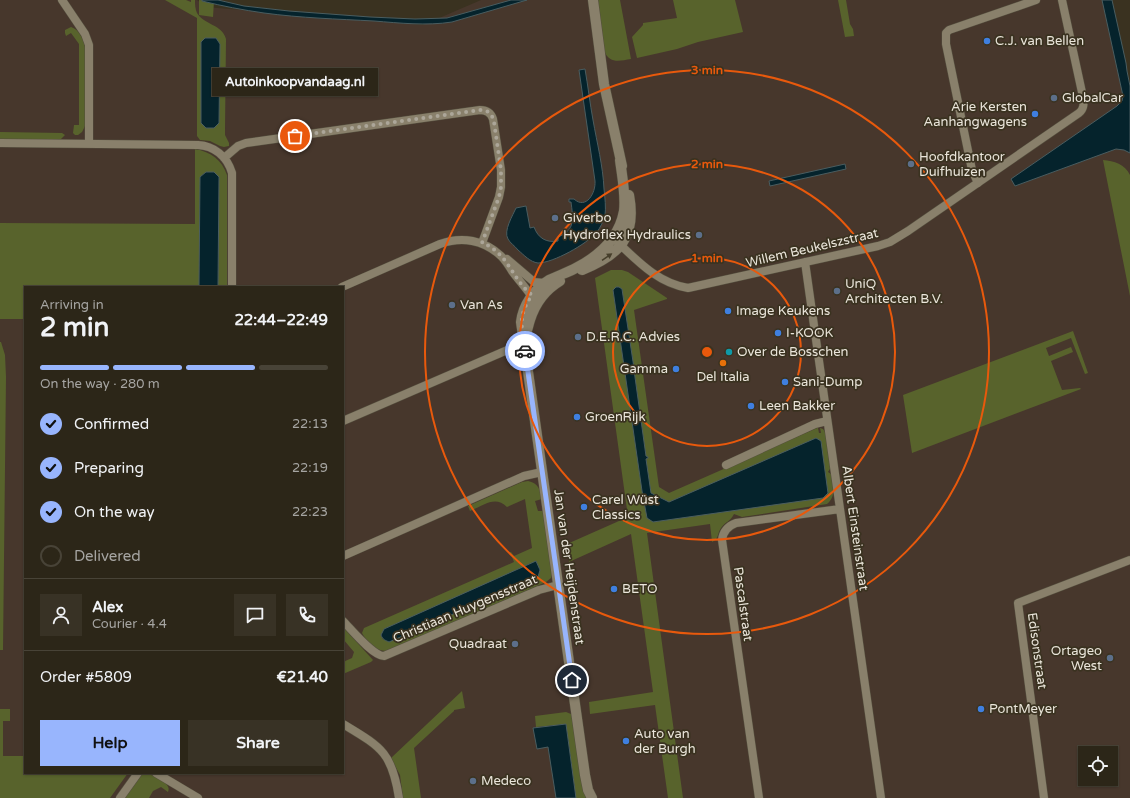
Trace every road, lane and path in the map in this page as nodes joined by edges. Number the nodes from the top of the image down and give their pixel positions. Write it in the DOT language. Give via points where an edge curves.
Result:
graph roads {
  1 [pos="62,0"];
  2 [pos="593,0"];
  3 [pos="1036,0"];
  4 [pos="1062,0"];
  5 [pos="0,143"];
  6 [pos="89,144"];
  7 [pos="224,158"];
  8 [pos="620,160"];
  9 [pos="978,183"];
  10 [pos="613,238"];
  11 [pos="482,243"];
  12 [pos="621,245"];
  13 [pos="502,257"];
  14 [pos="805,262"];
  15 [pos="232,286"];
  16 [pos="344,286"];
  17 [pos="544,289"];
  18 [pos="532,295"];
  19 [pos="524,342"];
  20 [pos="344,421"];
  21 [pos="827,421"];
  22 [pos="726,465"];
  23 [pos="542,472"];
  24 [pos="840,509"];
  25 [pos="344,556"];
  26 [pos="1130,560"];
  27 [pos="558,585"];
  28 [pos="344,622"];
  29 [pos="344,725"];
  30 [pos="137,774"];
  31 [pos="158,774"];
  32 [pos="120,798"];
  33 [pos="198,798"];
  34 [pos="399,798"];
  35 [pos="592,798"];
  36 [pos="759,798"];
  37 [pos="881,798"];
  38 [pos="1044,798"];
  1 -- 6 [label="street" via="89,44"];
  2 -- 8 [label="street, Jan van der Heijdenstraat" via="604,84"];
  3 -- 9 [label="street" via="946,33 946,44 972,170"];
  4 -- 9 [label="street, Willem Beukelszstraat" via="1084,103 1083,109"];
  5 -- 6 [label="street"];
  6 -- 7 [label="street" via="202,145 215,150"];
  7 -- 11 [label="street" via="238,146 246,143 486,110 493,119 501,181 499,197"];
  7 -- 15 [label="street" via="232,175"];
  8 -- 10 [label="street, Jan van der Heijdenstraat" via="624,209"];
  8 -- 12 [label="street, Jan van der Heijdenstraat" via="630,197 632,216 628,233"];
  9 -- 14 [label="street, Willem Beukelszstraat" via="886,244"];
  10 -- 12 [label="street, Willem Beukelszstraat"];
  10 -- 17 [label="street, Jan van der Heijdenstraat" via="596,256 553,278"];
  11 -- 13 [label="street"];
  11 -- 16 [label="street" via="465,240 447,242"];
  12 -- 14 [label="street, Willem Beukelszstraat" via="658,277 685,287"];
  17 -- 12 [label="street, Jan van der Heijdenstraat, one-way" via="604,260"];
  13 -- 17 [label="street" via="508,259"];
  13 -- 18 [label="street"];
  14 -- 21 [label="street, Albert Einsteinstraat"];
  17 -- 18 [label="street, Jan van der Heijdenstraat"];
  17 -- 19 [label="street, Jan van der Heijdenstraat" via="534,309"];
  18 -- 19 [label="street, Jan van der Heijdenstraat" via="522,319"];
  19 -- 20 [label="street"];
  19 -- 23 [label="street, Jan van der Heijdenstraat"];
  21 -- 22 [label="street" via="815,424"];
  21 -- 24 [label="street, Albert Einsteinstraat"];
  23 -- 25 [label="street" via="524,476"];
  23 -- 27 [label="street, Jan van der Heijdenstraat"];
  24 -- 36 [label="street, Pascalstraat" via="736,523 723,535"];
  24 -- 37 [label="street, Albert Einsteinstraat"];
  26 -- 38 [label="street, Edisonstraat" via="1018,603"];
  27 -- 28 [label="street, Christiaan Huygensstraat" via="539,590 387,656 381,656 372,650"];
  27 -- 35 [label="street, Jan van der Heijdenstraat" via="585,775"];
  29 -- 34 [label="street" via="373,742 384,754 395,774"];
  30 -- 32 [label="street"];
  31 -- 33 [label="street"];
}
